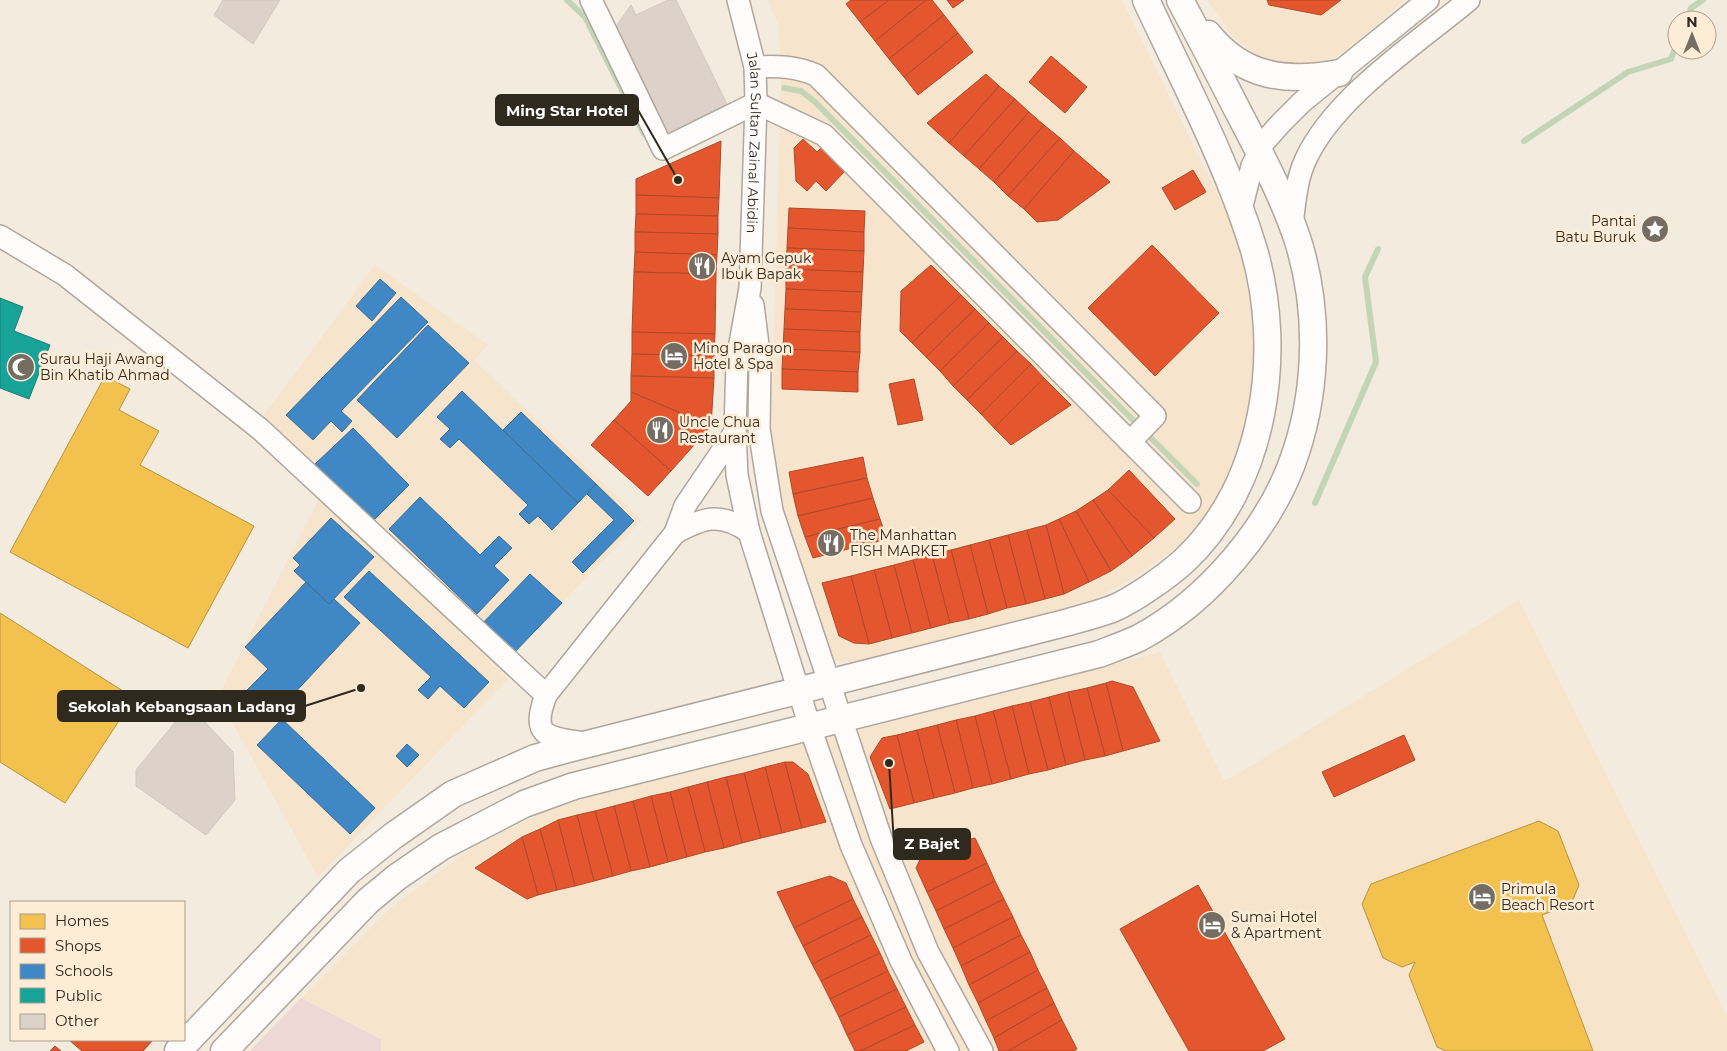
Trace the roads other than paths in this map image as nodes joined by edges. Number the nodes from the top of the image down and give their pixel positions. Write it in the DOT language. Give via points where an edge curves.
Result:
graph roads {
  1 [pos="591,0"];
  2 [pos="738,0"];
  3 [pos="1146,0"];
  4 [pos="1180,0"];
  5 [pos="1428,0"];
  6 [pos="1469,0"];
  7 [pos="755,67"];
  8 [pos="1339,73"];
  9 [pos="756,103"];
  10 [pos="1259,151"];
  11 [pos="1240,210"];
  12 [pos="1292,224"];
  13 [pos="0,236"];
  14 [pos="750,288"];
  15 [pos="735,432"];
  16 [pos="1130,442"];
  17 [pos="1190,502"];
  18 [pos="749,532"];
  19 [pos="675,533"];
  20 [pos="828,683"];
  21 [pos="799,690"];
  22 [pos="546,695"];
  23 [pos="840,719"];
  24 [pos="810,727"];
  25 [pos="587,744"];
  26 [pos="178,1051"];
  27 [pos="224,1051"];
  28 [pos="948,1051"];
  29 [pos="982,1051"];
  1 -- 9 [label="street" via="663,148"];
  2 -- 7 [label="street, Jalan Sultan Zainal Abidin"];
  3 -- 11 [label="main road"];
  4 -- 8 [label="main road" via="1221,50 1246,66 1291,77 1314,78"];
  4 -- 10 [label="main road"];
  5 -- 8 [label="street"];
  6 -- 12 [label="street" via="1354,95 1330,119 1303,167"];
  7 -- 9 [label="street, Jalan Sultan Zainal Abidin"];
  7 -- 16 [label="street" via="800,68 816,75 1156,416"];
  8 -- 10 [label="street" via="1281,123"];
  9 -- 14 [label="street, Jalan Sultan Zainal Abidin"];
  9 -- 16 [label="street" via="824,135"];
  10 -- 11 [label="street"];
  10 -- 12 [label="main road"];
  11 -- 20 [label="main road" via="1254,252 1267,330 1263,400 1258,429 1240,484 1214,526 1184,561 1114,608"];
  12 -- 23 [label="main road" via="1308,286 1313,328 1313,367 1308,402 1296,452 1277,493 1257,529 1227,568 1190,604 1138,638 1099,654"];
  13 -- 22 [label="street" via="65,275 260,429"];
  14 -- 15 [label="street" via="737,360"];
  14 -- 20 [label="street" via="760,361 759,429 772,511"];
  15 -- 18 [label="street" via="737,475"];
  15 -- 19 [label="street" via="685,506"];
  16 -- 17 [label="street"];
  18 -- 19 [label="street" via="734,522 718,518 690,525"];
  18 -- 21 [label="street"];
  19 -- 22 [label="street"];
  20 -- 21 [label="main road"];
  20 -- 23 [label="street"];
  21 -- 24 [label="street"];
  21 -- 25 [label="main road"];
  22 -- 25 [label="street" via="539,719 543,732 552,738"];
  23 -- 24 [label="main road"];
  23 -- 29 [label="street" via="881,838 928,952"];
  24 -- 27 [label="main road" via="574,786 524,804 441,847 368,901"];
  24 -- 28 [label="street" via="851,845 901,960"];
  25 -- 26 [label="main road" via="536,758 478,782 453,794 393,836 350,871"];
}
